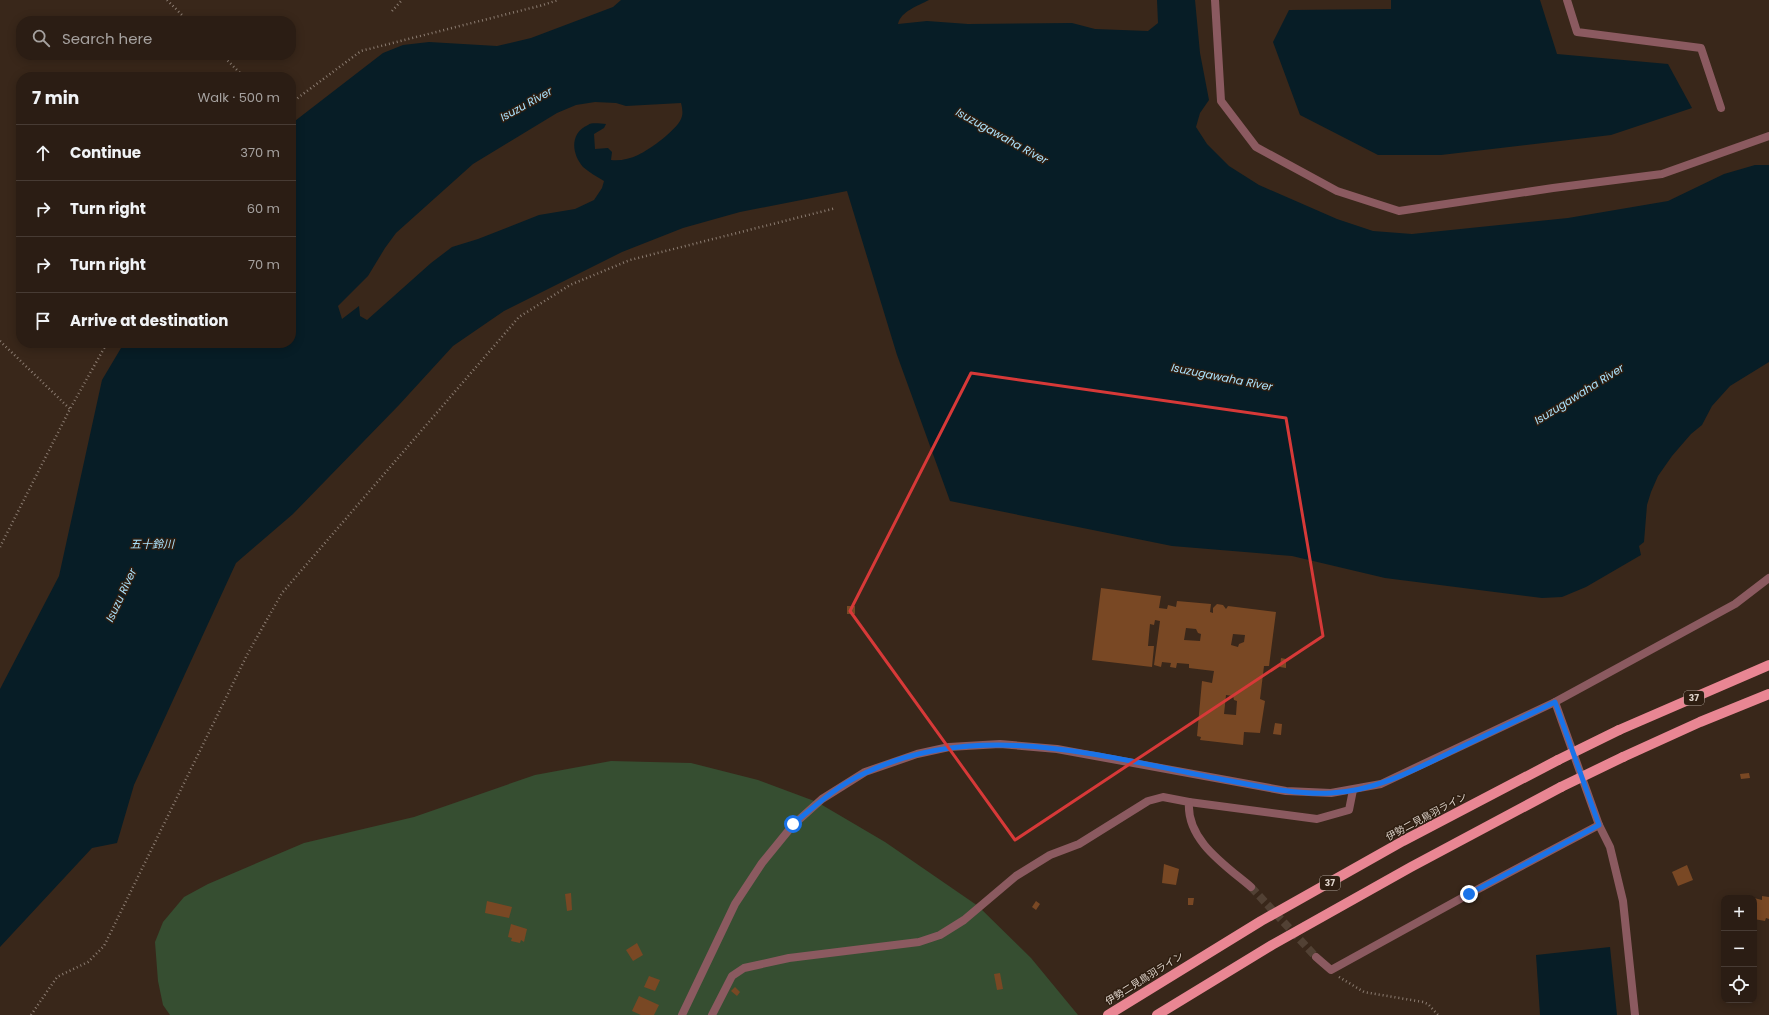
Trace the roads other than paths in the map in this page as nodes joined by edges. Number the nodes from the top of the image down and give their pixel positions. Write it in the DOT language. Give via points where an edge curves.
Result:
graph roads {
  1 [pos="1215,0"];
  2 [pos="1567,0"];
  3 [pos="1721,108"];
  4 [pos="1769,136"];
  5 [pos="1769,578"];
  6 [pos="1769,665"];
  7 [pos="1769,694"];
  8 [pos="1555,702"];
  9 [pos="1353,790"];
  10 [pos="1189,802"];
  11 [pos="1599,825"];
  12 [pos="1251,887"];
  13 [pos="1316,957"];
  14 [pos="682,1015"];
  15 [pos="712,1015"];
  16 [pos="1108,1015"];
  17 [pos="1157,1015"];
  18 [pos="1636,1015"];
  1 -- 4 [label="street" via="1221,102 1256,147 1337,191 1399,210 1662,174"];
  2 -- 3 [label="street" via="1578,32 1701,48"];
  5 -- 8 [label="street" via="1735,604"];
  6 -- 16 [label="main road, 伊勢二見鳥羽ライン / 37, bridge" via="1619,730 1403,841 1268,917"];
  7 -- 17 [label="main road, 37, bridge" via="1700,722 1561,787 1279,941"];
  8 -- 9 [label="street" via="1410,772 1381,784"];
  8 -- 11 [label="street"];
  9 -- 10 [label="street" via="1349,810 1317,819"];
  9 -- 14 [label="street" via="1331,793 1286,791 1056,749 1000,744 950,747 890,763 865,772 841,787 822,799 793,824 734,904"];
  10 -- 12 [label="street" via="1188,808 1194,830 1200,840"];
  10 -- 15 [label="street" via="1163,798 1148,801 1079,844 1050,855 1016,876 964,920 940,935 919,942 795,957 744,968 732,976"];
  11 -- 13 [label="street" via="1331,970"];
  11 -- 18 [label="street" via="1610,847 1623,901"];
}
